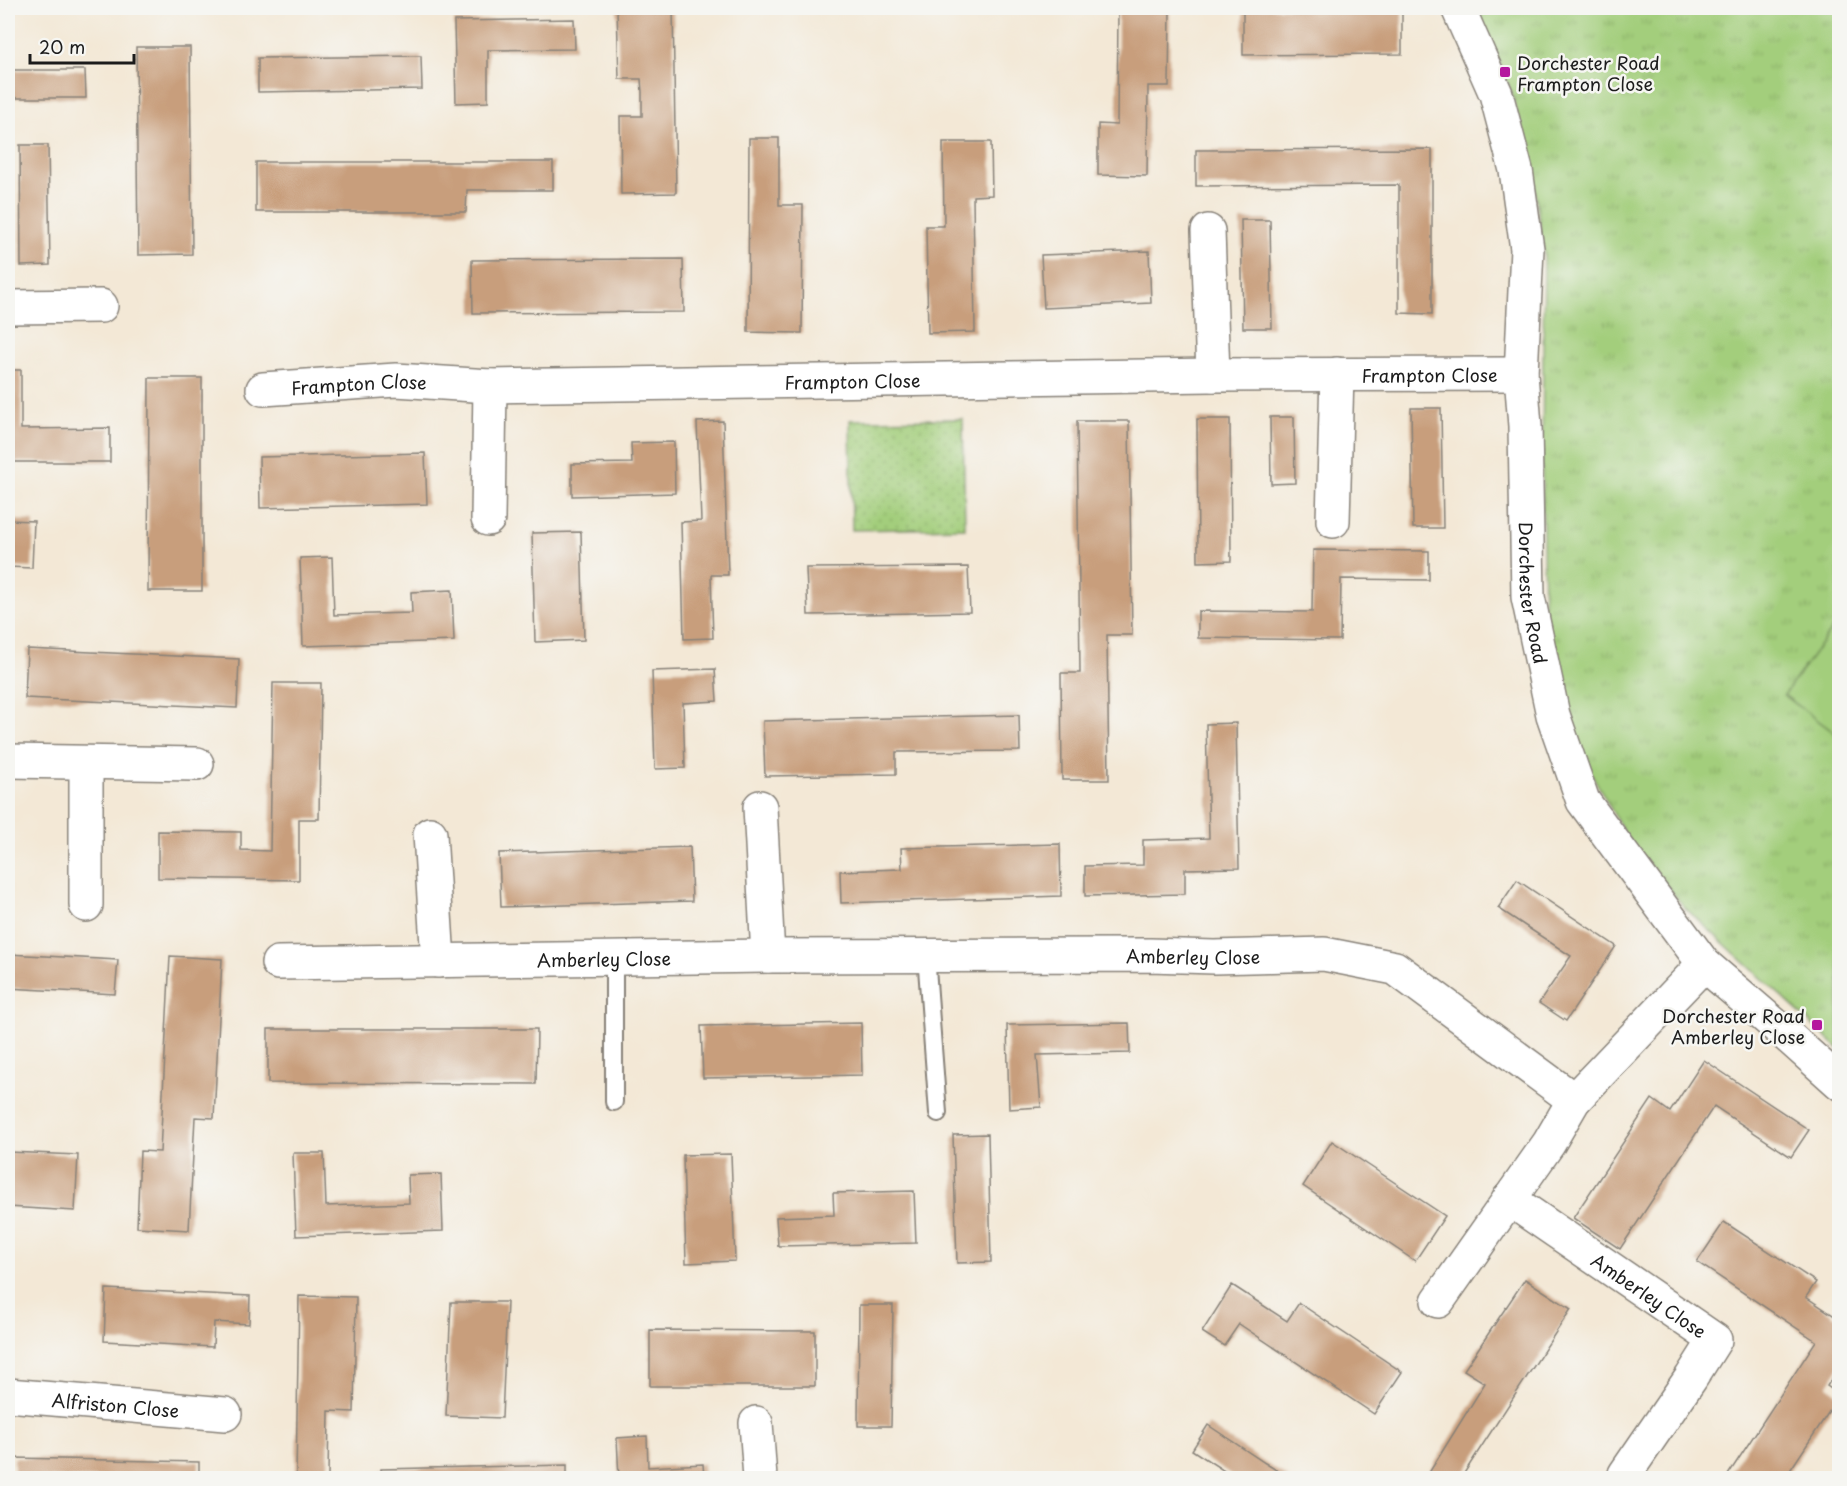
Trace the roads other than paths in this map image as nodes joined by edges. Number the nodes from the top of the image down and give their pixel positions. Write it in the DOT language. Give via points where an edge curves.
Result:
graph roads {
  1 [pos="1458,8"];
  2 [pos="1208,231"];
  3 [pos="101,306"];
  4 [pos="8,307"];
  5 [pos="1521,374"];
  6 [pos="1213,375"];
  7 [pos="1337,375"];
  8 [pos="490,386"];
  9 [pos="263,389"];
  10 [pos="488,519"];
  11 [pos="1333,521"];
  12 [pos="8,761"];
  13 [pos="86,764"];
  14 [pos="197,764"];
  15 [pos="760,807"];
  16 [pos="430,834"];
  17 [pos="86,905"];
  18 [pos="926,955"];
  19 [pos="768,956"];
  20 [pos="614,958"];
  21 [pos="438,961"];
  22 [pos="278,963"];
  23 [pos="1704,964"];
  24 [pos="1839,1083"];
  25 [pos="1574,1100"];
  26 [pos="614,1102"];
  27 [pos="938,1113"];
  28 [pos="1509,1199"];
  29 [pos="1438,1301"];
  30 [pos="8,1395"];
  31 [pos="225,1414"];
  32 [pos="756,1424"];
  33 [pos="1624,1474"];
  34 [pos="760,1479"];
  1 -- 5 [label="street, Dorchester Road" via="1496,94 1516,170 1527,249"];
  2 -- 6 [label="street"];
  3 -- 4 [label="street"];
  5 -- 7 [label="street, Frampton Close"];
  5 -- 23 [label="street, Dorchester Road" via="1528,597 1553,715 1583,801"];
  6 -- 7 [label="street, Frampton Close"];
  6 -- 8 [label="street, Frampton Close"];
  7 -- 11 [label="street, Frampton Close"];
  8 -- 9 [label="street, Frampton Close" via="396,381"];
  8 -- 10 [label="street"];
  12 -- 13 [label="street"];
  13 -- 14 [label="street"];
  13 -- 17 [label="street"];
  15 -- 19 [label="street"];
  16 -- 21 [label="street"];
  18 -- 19 [label="street, Amberley Close"];
  18 -- 25 [label="street, Amberley Close" via="1324,954 1395,968"];
  18 -- 27 [label="lane"];
  19 -- 20 [label="street, Amberley Close"];
  20 -- 21 [label="street, Amberley Close"];
  20 -- 26 [label="lane"];
  21 -- 22 [label="street, Amberley Close"];
  23 -- 24 [label="street, Dorchester Road"];
  23 -- 25 [label="street"];
  25 -- 28 [label="street"];
  28 -- 29 [label="street"];
  28 -- 33 [label="street, Amberley Close" via="1715,1340"];
  30 -- 31 [label="street, Alfriston Close"];
  32 -- 34 [label="street"];
}
